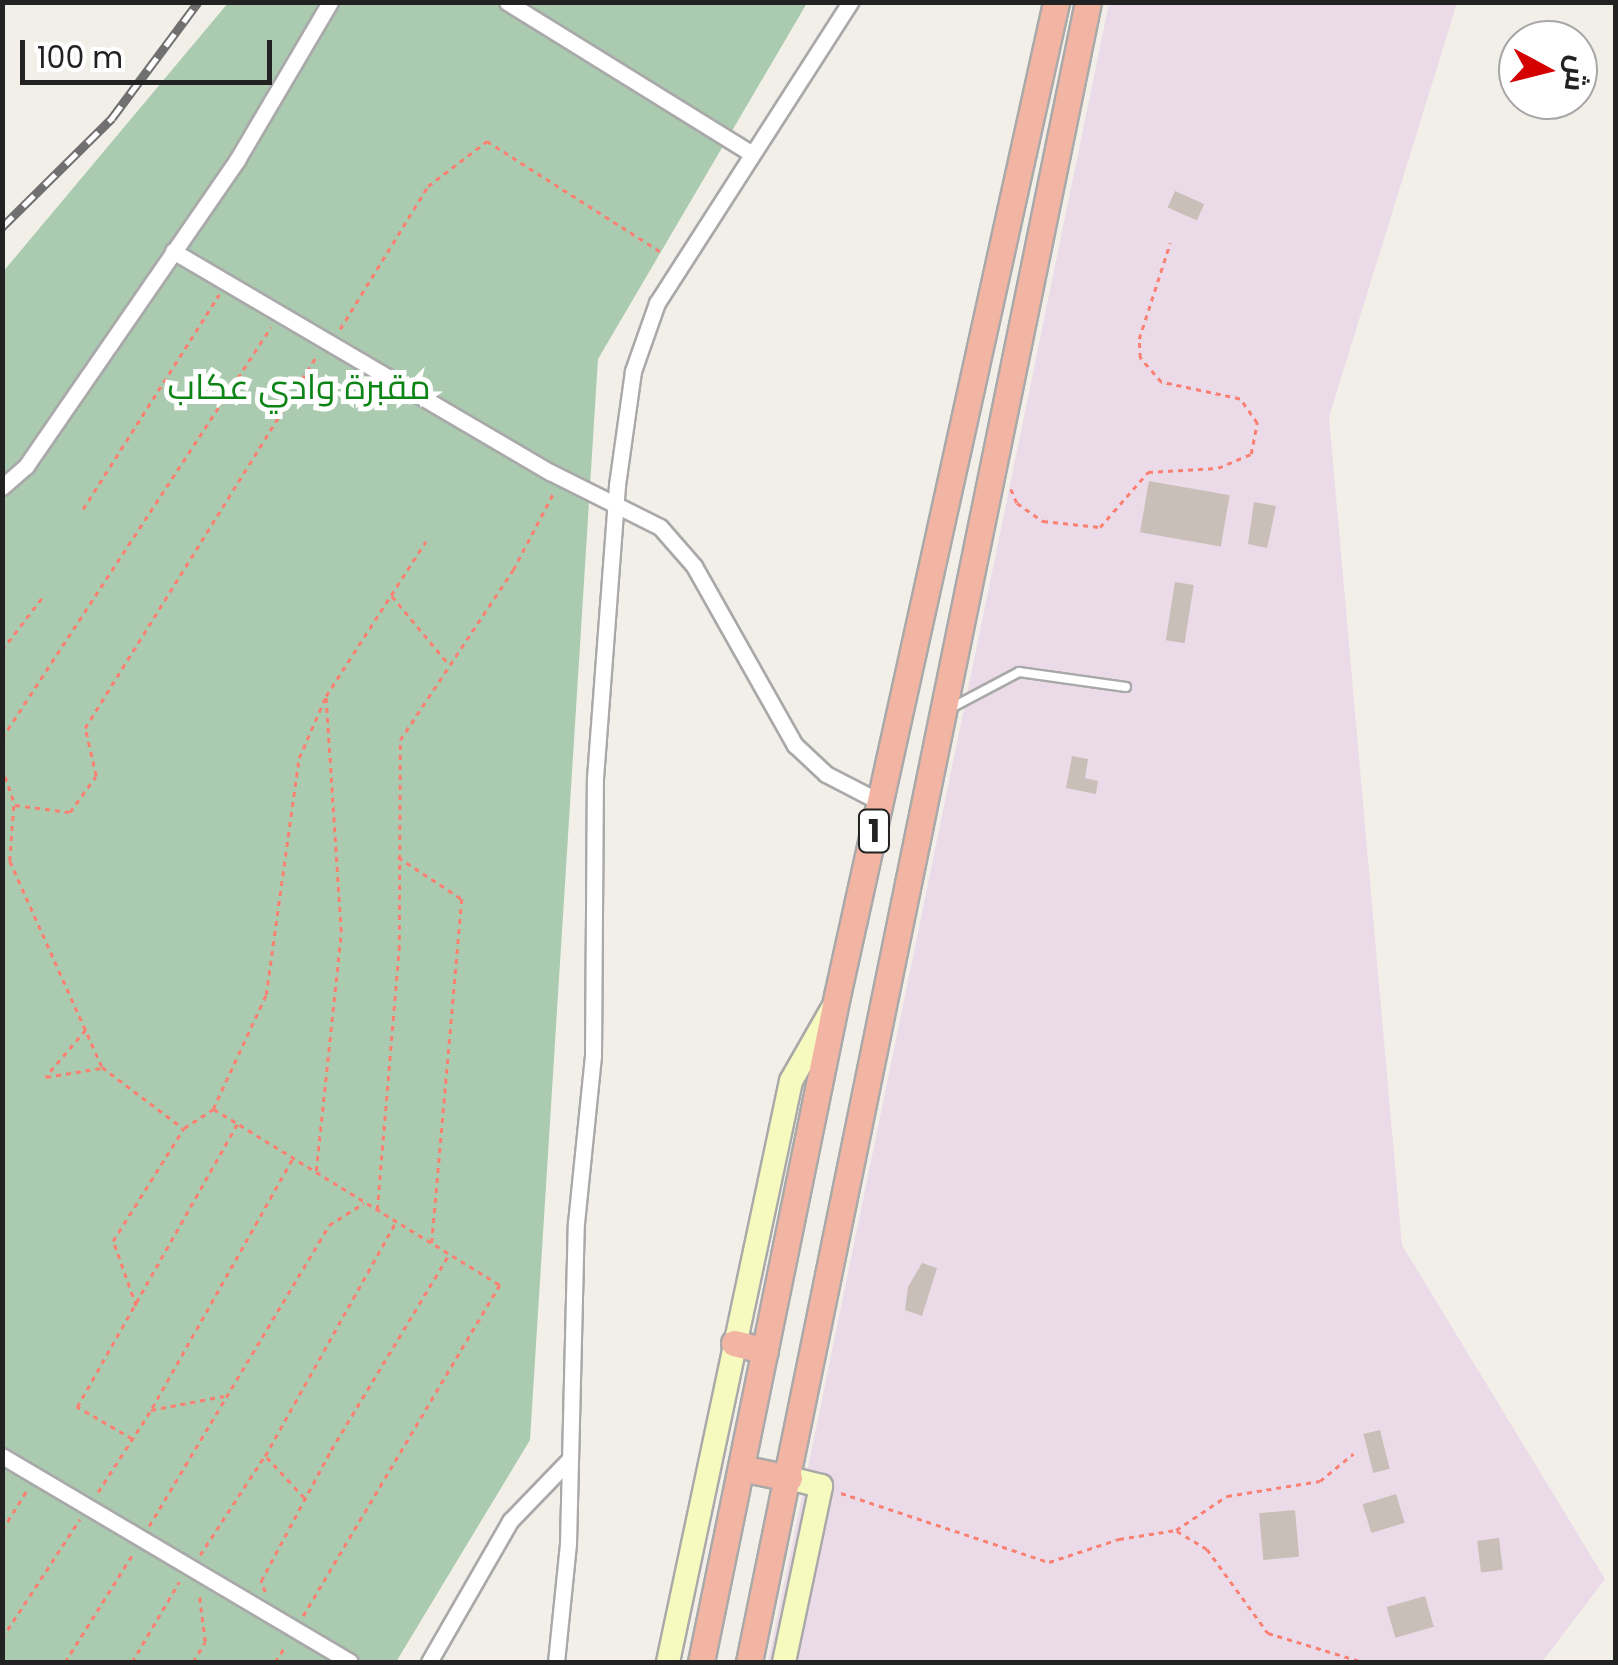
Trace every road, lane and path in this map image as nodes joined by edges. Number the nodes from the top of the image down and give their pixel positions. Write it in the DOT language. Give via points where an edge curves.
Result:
graph roads {
  1 [pos="330,2"];
  2 [pos="507,2"];
  3 [pos="850,2"];
  4 [pos="1056,2"];
  5 [pos="1088,2"];
  6 [pos="751,154"];
  7 [pos="1170,242"];
  8 [pos="173,251"];
  9 [pos="661,252"];
  10 [pos="228,281"];
  11 [pos="280,313"];
  12 [pos="328,343"];
  13 [pos="560,477"];
  14 [pos="2,486"];
  15 [pos="1010,488"];
  16 [pos="616,502"];
  17 [pos="82,509"];
  18 [pos="426,541"];
  19 [pos="391,594"];
  20 [pos="44,595"];
  21 [pos="2,650"];
  22 [pos="447,662"];
  23 [pos="1126,687"];
  24 [pos="326,696"];
  25 [pos="947,710"];
  26 [pos="2,738"];
  27 [pos="2,767"];
  28 [pos="880,802"];
  29 [pos="14,805"];
  30 [pos="2,853"];
  31 [pos="396,856"];
  32 [pos="10,861"];
  33 [pos="837,996"];
  34 [pos="87,1029"];
  35 [pos="102,1068"];
  36 [pos="212,1109"];
  37 [pos="238,1122"];
  38 [pos="184,1128"];
  39 [pos="294,1157"];
  40 [pos="316,1171"];
  41 [pos="365,1202"];
  42 [pos="377,1210"];
  43 [pos="396,1222"];
  44 [pos="432,1244"];
  45 [pos="449,1255"];
  46 [pos="136,1306"];
  47 [pos="734,1342"];
  48 [pos="765,1351"];
  49 [pos="151,1410"];
  50 [pos="132,1439"];
  51 [pos="1353,1454"];
  52 [pos="2,1456"];
  53 [pos="265,1456"];
  54 [pos="568,1461"];
  55 [pos="742,1468"];
  56 [pos="36,1476"];
  57 [pos="788,1478"];
  58 [pos="821,1486"];
  59 [pos="304,1499"];
  60 [pos="2,1530"];
  61 [pos="1176,1530"];
  62 [pos="142,1539"];
  63 [pos="190,1567"];
  64 [pos="274,1616"];
  65 [pos="296,1629"];
  66 [pos="65,1662"];
  67 [pos="132,1662"];
  68 [pos="193,1662"];
  69 [pos="275,1662"];
  70 [pos="350,1662"];
  71 [pos="429,1662"];
  72 [pos="556,1662"];
  73 [pos="668,1662"];
  74 [pos="701,1662"];
  75 [pos="751,1662"];
  76 [pos="784,1662"];
  77 [pos="1363,1662"];
  1 -- 8 [label="street"];
  2 -- 6 [label="street"];
  3 -- 6 [label="street"];
  4 -- 28 [label="highway, 1"];
  5 -- 25 [label="highway, 1"];
  6 -- 16 [label="street" via="657,304 633,371"];
  7 -- 15 [label="path" via="1139,339 1140,358 1161,382 1240,398 1257,422 1250,454 1218,468 1148,472 1112,518 1079,530 1043,521"];
  8 -- 10 [label="street"];
  8 -- 14 [label="street" via="26,466"];
  9 -- 12 [label="path" via="487,141 428,186"];
  10 -- 11 [label="street"];
  10 -- 17 [label="path"];
  11 -- 12 [label="street"];
  11 -- 26 [label="path"];
  12 -- 13 [label="street"];
  12 -- 29 [label="path" via="85,728 96,776 70,812"];
  13 -- 16 [label="street"];
  13 -- 22 [label="path" via="528,544"];
  16 -- 28 [label="street" via="660,527 684,551 796,745 826,774"];
  16 -- 54 [label="street" via="595,778 593,1056 576,1223"];
  18 -- 19 [label="path"];
  19 -- 22 [label="path"];
  19 -- 24 [label="path"];
  20 -- 21 [label="path"];
  22 -- 31 [label="path" via="400,740"];
  23 -- 25 [label="lane" via="1019,672"];
  24 -- 36 [label="path" via="299,758 272,974"];
  24 -- 40 [label="path" via="341,932"];
  25 -- 57 [label="highway, 1" via="852,1144"];
  27 -- 29 [label="path"];
  28 -- 33 [label="highway, 1"];
  29 -- 32 [label="path"];
  30 -- 32 [label="path"];
  31 -- 42 [label="path" via="398,950"];
  31 -- 44 [label="path" via="462,899"];
  32 -- 34 [label="path"];
  33 -- 47 [label="main road" via="791,1081"];
  33 -- 48 [label="highway, 1"];
  34 -- 35 [label="path"];
  34 -- 35 [label="path" via="46,1077"];
  35 -- 38 [label="path"];
  36 -- 37 [label="path"];
  36 -- 38 [label="path"];
  37 -- 39 [label="path"];
  37 -- 46 [label="path"];
  38 -- 46 [label="path" via="114,1241"];
  39 -- 40 [label="path"];
  39 -- 49 [label="path"];
  40 -- 41 [label="path"];
  41 -- 42 [label="path"];
  41 -- 62 [label="path" via="329,1225"];
  42 -- 43 [label="path"];
  43 -- 44 [label="path"];
  43 -- 53 [label="path"];
  44 -- 45 [label="path"];
  45 -- 59 [label="path"];
  45 -- 65 [label="path" via="500,1285"];
  46 -- 50 [label="path" via="77,1407"];
  47 -- 48 [label="highway"];
  47 -- 73 [label="main road"];
  48 -- 55 [label="highway, 1"];
  51 -- 61 [label="path" via="1320,1481 1227,1496"];
  52 -- 56 [label="street"];
  53 -- 59 [label="path"];
  53 -- 63 [label="path"];
  54 -- 71 [label="street" via="510,1521"];
  54 -- 72 [label="street"];
  55 -- 57 [label="highway"];
  55 -- 74 [label="highway, 1"];
  56 -- 60 [label="path"];
  56 -- 62 [label="street"];
  57 -- 58 [label="main road"];
  57 -- 75 [label="highway, 1"];
  58 -- 61 [label="path" via="1049,1562 1119,1539"];
  58 -- 76 [label="main road"];
  59 -- 64 [label="path" via="261,1581"];
  61 -- 77 [label="path" via="1207,1550 1268,1633"];
  62 -- 63 [label="street"];
  62 -- 66 [label="path"];
  63 -- 64 [label="street"];
  63 -- 67 [label="path"];
  63 -- 68 [label="path" via="205,1642"];
  64 -- 65 [label="street"];
  65 -- 69 [label="path"];
  65 -- 70 [label="street"];
}
